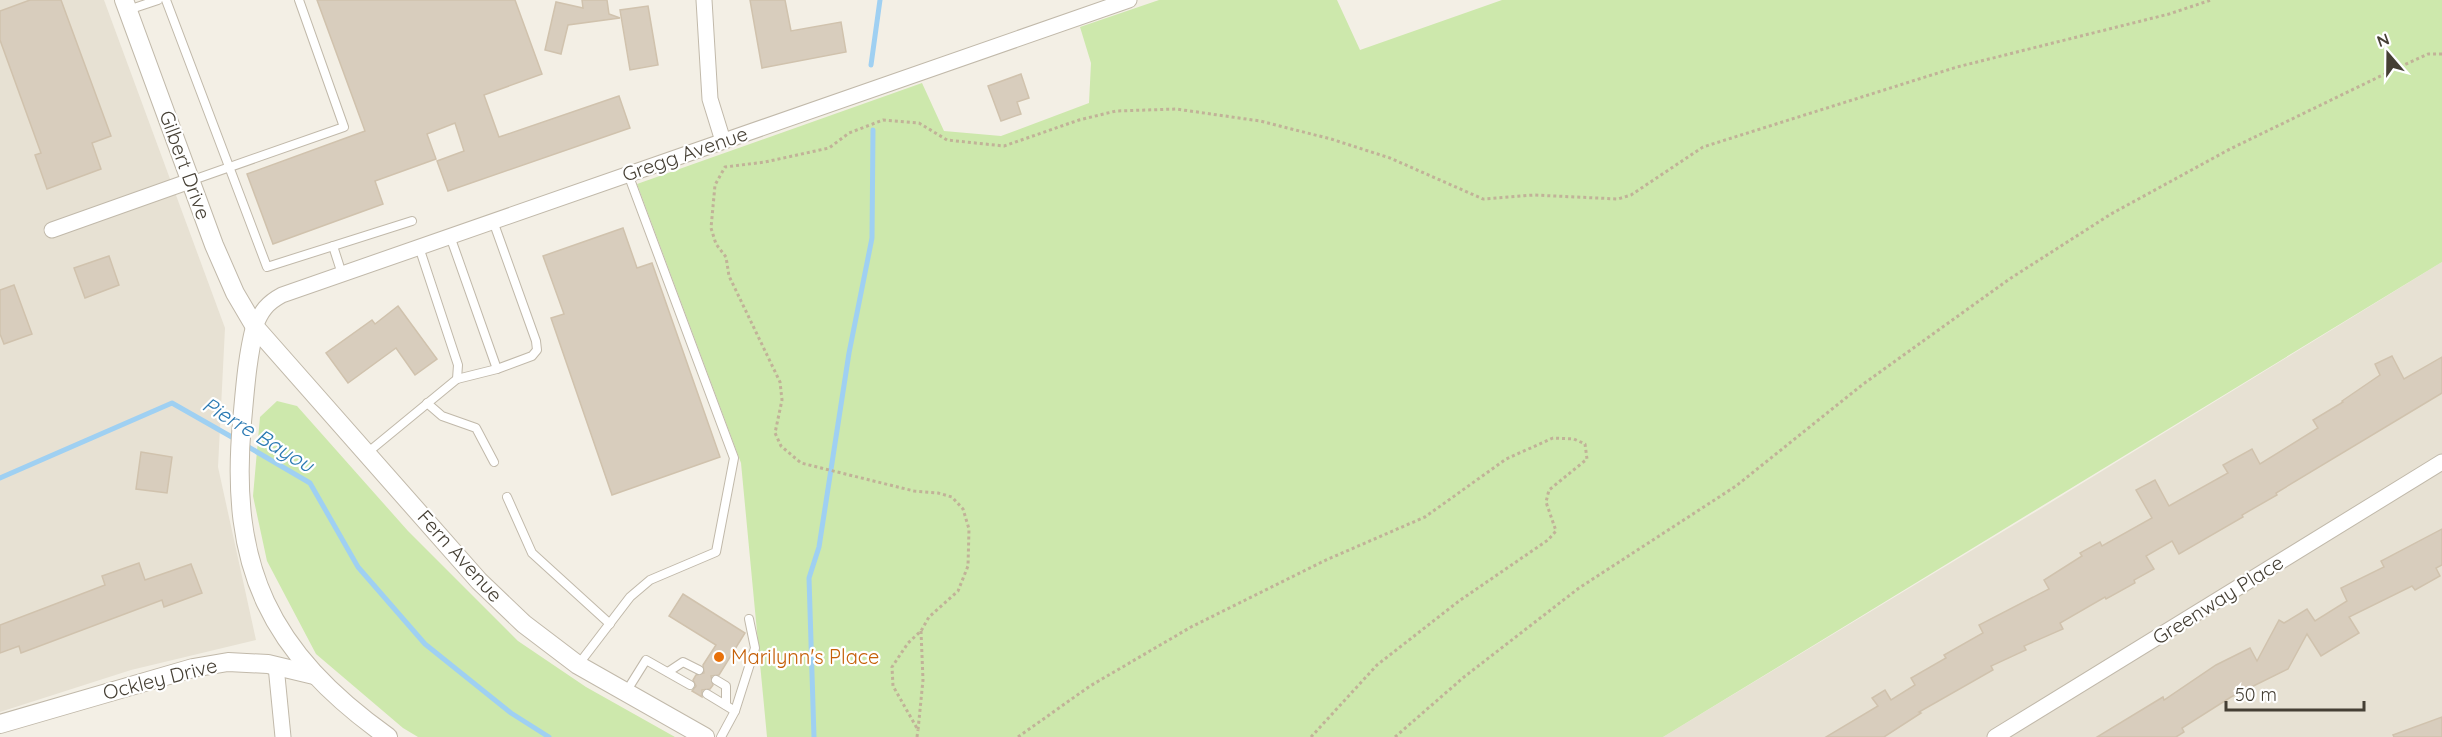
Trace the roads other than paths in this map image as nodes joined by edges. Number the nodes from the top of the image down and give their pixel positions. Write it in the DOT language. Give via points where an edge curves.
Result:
graph roads {
  1 [pos="158,0"];
  2 [pos="166,0"];
  3 [pos="299,0"];
  4 [pos="704,0"];
  5 [pos="1129,0"];
  6 [pos="126,5"];
  7 [pos="723,141"];
  8 [pos="230,167"];
  9 [pos="628,174"];
  10 [pos="190,181"];
  11 [pos="412,220"];
  12 [pos="493,221"];
  13 [pos="52,230"];
  14 [pos="450,236"];
  15 [pos="333,246"];
  16 [pos="419,247"];
  17 [pos="342,274"];
  18 [pos="255,327"];
  19 [pos="497,369"];
  20 [pos="457,379"];
  21 [pos="427,403"];
  22 [pos="367,453"];
  23 [pos="494,462"];
  24 [pos="2442,462"];
  25 [pos="507,497"];
  26 [pos="749,619"];
  27 [pos="610,624"];
  28 [pos="578,665"];
  29 [pos="276,666"];
  30 [pos="699,670"];
  31 [pos="669,672"];
  32 [pos="314,675"];
  33 [pos="716,680"];
  34 [pos="690,685"];
  35 [pos="625,694"];
  36 [pos="707,694"];
  37 [pos="726,705"];
  38 [pos="735,711"];
  39 [pos="0,723"];
  40 [pos="0,729"];
  41 [pos="2,737"];
  42 [pos="283,737"];
  43 [pos="388,737"];
  44 [pos="705,737"];
  45 [pos="722,737"];
  46 [pos="1995,737"];
  1 -- 6 [label="lane"];
  2 -- 8 [label="lane"];
  3 -- 8 [label="lane" via="344,127"];
  4 -- 7 [label="street" via="710,99"];
  5 -- 7 [label="street, Gregg Avenue"];
  6 -- 10 [label="street, Gilbert Drive"];
  7 -- 9 [label="street, Gregg Avenue"];
  8 -- 10 [label="lane"];
  8 -- 15 [label="lane" via="267,267"];
  9 -- 12 [label="street, Gregg Avenue"];
  9 -- 27 [label="lane" via="734,459 716,552 650,580 630,597"];
  10 -- 13 [label="street"];
  10 -- 18 [label="street, Gilbert Drive" via="235,293"];
  11 -- 15 [label="lane"];
  12 -- 14 [label="street, Gregg Avenue"];
  12 -- 19 [label="lane" via="537,350 532,356"];
  14 -- 16 [label="street, Gregg Avenue"];
  14 -- 19 [label="lane"];
  15 -- 17 [label="lane"];
  16 -- 17 [label="street, Gregg Avenue"];
  16 -- 20 [label="lane" via="458,365"];
  17 -- 18 [label="street, Gregg Avenue" via="269,301"];
  18 -- 22 [label="street, Fern Avenue"];
  18 -- 32 [label="street" via="238,475 246,542 259,591 283,635"];
  19 -- 20 [label="lane"];
  20 -- 21 [label="lane"];
  21 -- 22 [label="lane"];
  21 -- 23 [label="lane" via="442,416 476,428"];
  22 -- 28 [label="street, Fern Avenue" via="479,581 524,624"];
  24 -- 46 [label="street, Greenway Place"];
  25 -- 27 [label="lane" via="532,553"];
  26 -- 38 [label="lane" via="755,648"];
  27 -- 28 [label="lane"];
  28 -- 35 [label="street, Fern Avenue"];
  29 -- 32 [label="street, Ockley Drive"];
  29 -- 39 [label="street, Ockley Drive" via="228,662 193,668"];
  29 -- 42 [label="street"];
  30 -- 31 [label="lane" via="683,662"];
  31 -- 34 [label="lane"];
  31 -- 35 [label="lane" via="646,660"];
  32 -- 43 [label="street"];
  33 -- 37 [label="lane" via="726,686"];
  35 -- 44 [label="street, Fern Avenue"];
  36 -- 37 [label="lane"];
  37 -- 38 [label="lane"];
  38 -- 45 [label="lane"];
  40 -- 41 [label="street"];
}
